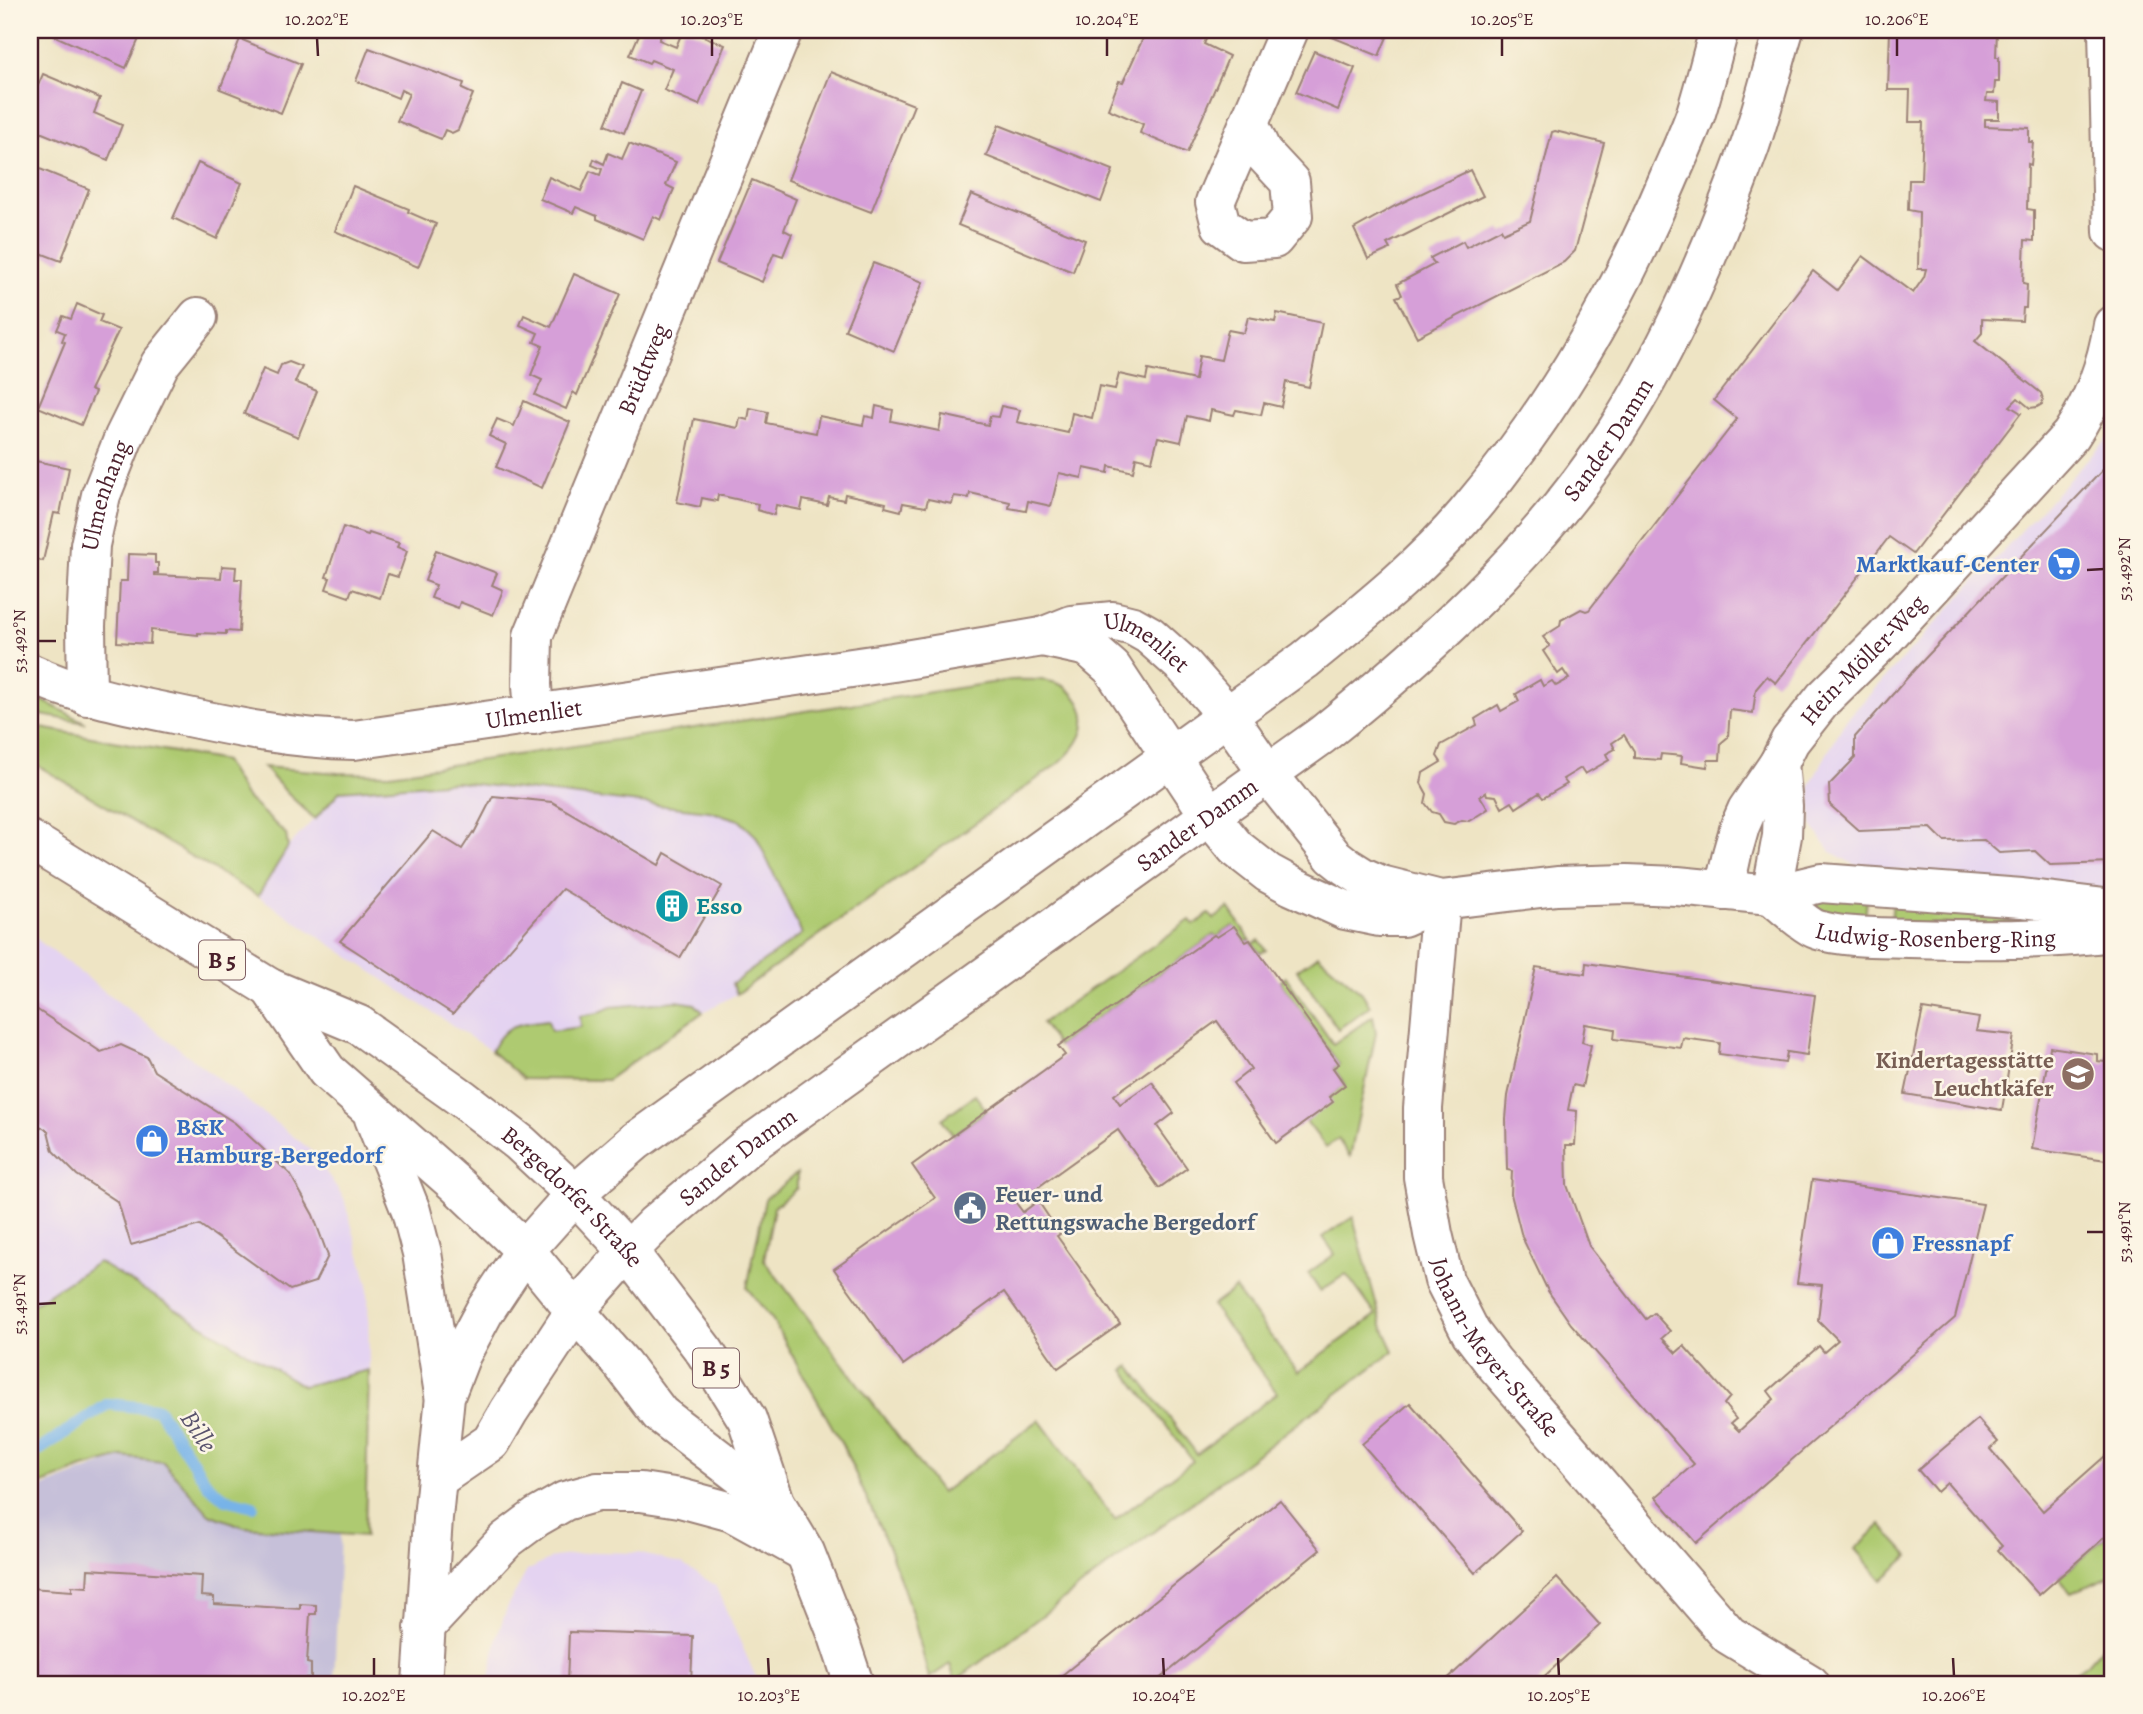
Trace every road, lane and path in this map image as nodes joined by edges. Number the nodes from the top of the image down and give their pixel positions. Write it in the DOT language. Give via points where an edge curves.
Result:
graph roads {
  1 [pos="783,30"];
  2 [pos="1289,30"];
  3 [pos="1719,30"];
  4 [pos="1784,30"];
  5 [pos="2108,30"];
  6 [pos="1249,124"];
  7 [pos="2113,232"];
  8 [pos="198,317"];
  9 [pos="2113,325"];
  10 [pos="1042,637"];
  11 [pos="30,673"];
  12 [pos="87,696"];
  13 [pos="534,715"];
  14 [pos="1228,716"];
  15 [pos="1171,758"];
  16 [pos="1779,763"];
  17 [pos="1268,774"];
  18 [pos="1210,816"];
  19 [pos="30,841"];
  20 [pos="1724,891"];
  21 [pos="1771,895"];
  22 [pos="1441,900"];
  23 [pos="2113,909"];
  24 [pos="2113,932"];
  25 [pos="270,988"];
  26 [pos="369,1107"];
  27 [pos="575,1194"];
  28 [pos="525,1250"];
  29 [pos="628,1251"];
  30 [pos="575,1311"];
  31 [pos="444,1396"];
  32 [pos="437,1479"];
  33 [pos="775,1502"];
  34 [pos="805,1552"];
  35 [pos="424,1628"];
  36 [pos="422,1684"];
  37 [pos="854,1684"];
  38 [pos="1810,1684"];
  1 -- 13 [label="main road, Brüdtweg" via="533,636"];
  2 -- 6 [label="main road"];
  3 -- 14 [label="main road" via="1694,117 1648,228 1594,329 1513,453 1465,515 1389,592"];
  4 -- 17 [label="main road, Sander Damm" via="1750,145 1704,261 1653,369 1615,433 1569,497 1448,627 1393,678"];
  5 -- 7 [label="main road"];
  8 -- 12 [label="main road, Ulmenhang" via="160,364 101,495 90,545"];
  9 -- 16 [label="main road, Hein-Möller-Weg" via="2088,410 2071,435 1824,698"];
  10 -- 13 [label="main road, Ulmenliet"];
  10 -- 14 [label="main road, Ulmenliet" via="1090,622 1133,626 1165,647"];
  10 -- 15 [label="main road, Ulmenliet" via="1088,647 1100,655"];
  11 -- 12 [label="main road, Ulmenliet"];
  12 -- 13 [label="main road, Ulmenliet" via="241,728 326,739 355,740"];
  14 -- 15 [label="main road"];
  14 -- 17 [label="main road, Ludwig-Rosenberg-Ring"];
  15 -- 18 [label="main road, Ludwig-Rosenberg-Ring"];
  15 -- 27 [label="main road" via="636,1141"];
  16 -- 20 [label="main road, Hein-Möller-Weg" via="1740,826"];
  16 -- 21 [label="main road" via="1782,836"];
  17 -- 18 [label="main road, Sander Damm"];
  17 -- 22 [label="main road, Ludwig-Rosenberg-Ring" via="1333,856 1347,867 1381,885"];
  18 -- 22 [label="main road, Ludwig-Rosenberg-Ring" via="1254,863 1345,910 1403,917"];
  18 -- 29 [label="main road, Sander Damm" via="748,1146"];
  19 -- 25 [label="main road, Bergedorfer Straße / B 5"];
  20 -- 21 [label="main road, Ludwig-Rosenberg-Ring"];
  20 -- 22 [label="main road, Ludwig-Rosenberg-Ring" via="1613,884"];
  21 -- 23 [label="main road, Ludwig-Rosenberg-Ring" via="1821,883"];
  21 -- 24 [label="main road, Ludwig-Rosenberg-Ring" via="1816,930 1878,937 1964,940"];
  22 -- 38 [label="main road, Johann-Meyer-Straße" via="1423,1108 1423,1177 1444,1280 1471,1333 1494,1363 1729,1635"];
  25 -- 26 [label="main road, Bergedorfer Straße / B 5" via="327,1071"];
  25 -- 27 [label="main road, Bergedorfer Straße / B 5" via="359,1025 520,1143"];
  26 -- 28 [label="main road, Bergedorfer Straße / B 5"];
  26 -- 31 [label="main road" via="414,1222"];
  27 -- 28 [label="main road"];
  27 -- 29 [label="main road, Bergedorfer Straße / B 5"];
  28 -- 30 [label="main road, Bergedorfer Straße / B 5"];
  28 -- 31 [label="main road" via="484,1312"];
  29 -- 30 [label="main road, Sander Damm"];
  29 -- 33 [label="main road, Bergedorfer Straße / B 5" via="705,1352 747,1419"];
  30 -- 32 [label="main road, Sander Damm" via="491,1442"];
  30 -- 33 [label="main road, Bergedorfer Straße / B 5" via="660,1414"];
  31 -- 32 [label="main road"];
  32 -- 35 [label="main road"];
  33 -- 34 [label="main road, Bergedorfer Straße / B 5"];
  34 -- 35 [label="main road" via="732,1512 641,1492 597,1492 565,1501 506,1540"];
  34 -- 37 [label="main road, Bergedorfer Straße / B 5"];
  35 -- 36 [label="main road"];
}
